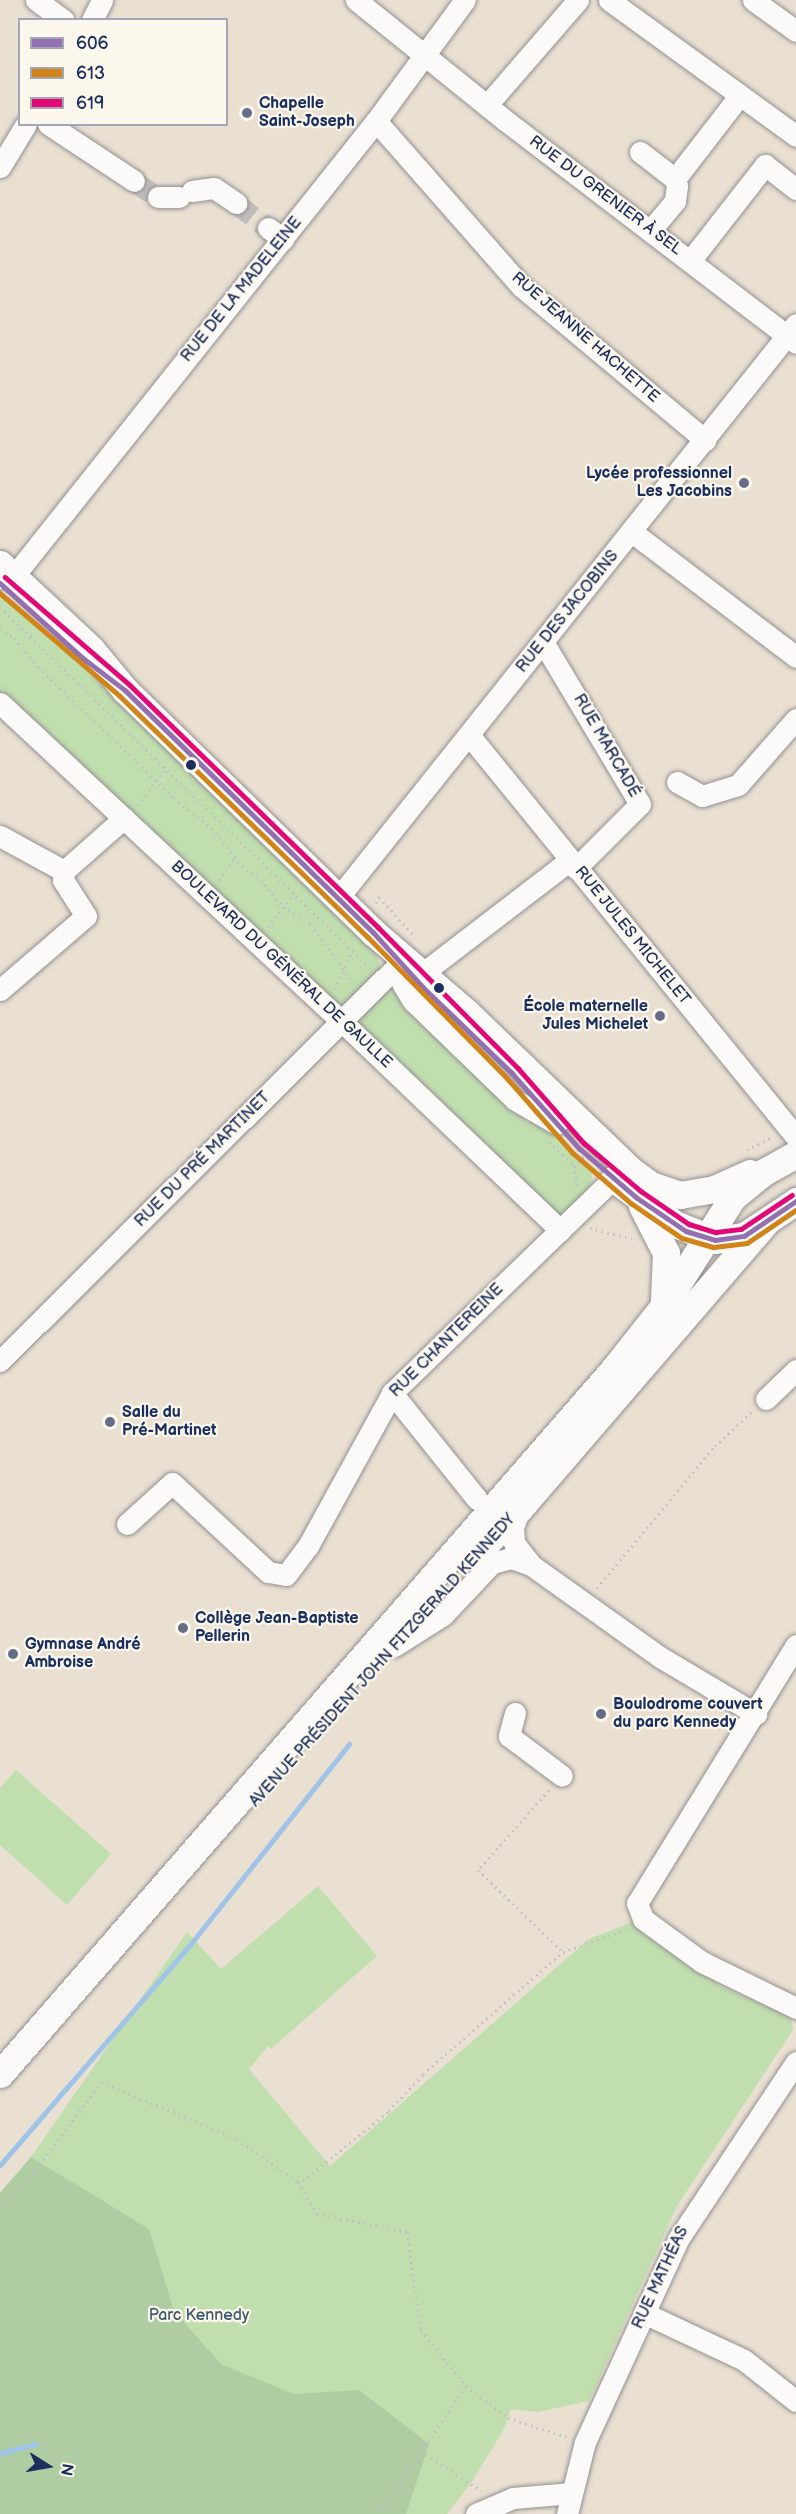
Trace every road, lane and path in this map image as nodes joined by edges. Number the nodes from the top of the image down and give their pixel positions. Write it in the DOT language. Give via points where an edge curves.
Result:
graph roads {
  1 [pos="36,0"];
  2 [pos="102,0"];
  3 [pos="356,0"];
  4 [pos="465,0"];
  5 [pos="578,0"];
  6 [pos="609,0"];
  7 [pos="753,0"];
  8 [pos="61,18"];
  9 [pos="93,18"];
  10 [pos="796,31"];
  11 [pos="424,55"];
  12 [pos="740,95"];
  13 [pos="487,105"];
  14 [pos="376,121"];
  15 [pos="25,126"];
  16 [pos="51,126"];
  17 [pos="796,136"];
  18 [pos="640,152"];
  19 [pos="0,166"];
  20 [pos="675,179"];
  21 [pos="793,180"];
  22 [pos="134,181"];
  23 [pos="158,197"];
  24 [pos="236,203"];
  25 [pos="650,231"];
  26 [pos="690,261"];
  27 [pos="793,334"];
  28 [pos="705,440"];
  29 [pos="632,532"];
  30 [pos="3,575"];
  31 [pos="0,607"];
  32 [pos="0,629"];
  33 [pos="543,642"];
  34 [pos="796,657"];
  35 [pos="0,703"];
  36 [pos="796,719"];
  37 [pos="469,735"];
  38 [pos="167,768"];
  39 [pos="155,779"];
  40 [pos="677,782"];
  41 [pos="124,818"];
  42 [pos="0,836"];
  43 [pos="235,857"];
  44 [pos="573,864"];
  45 [pos="64,871"];
  46 [pos="208,896"];
  47 [pos="338,898"];
  48 [pos="283,907"];
  49 [pos="368,927"];
  50 [pos="258,942"];
  51 [pos="347,944"];
  52 [pos="353,950"];
  53 [pos="416,967"];
  54 [pos="343,973"];
  55 [pos="357,988"];
  56 [pos="0,990"];
  57 [pos="335,1014"];
  58 [pos="793,1133"];
  59 [pos="741,1154"];
  60 [pos="789,1158"];
  61 [pos="619,1172"];
  62 [pos="636,1197"];
  63 [pos="796,1200"];
  64 [pos="764,1224"];
  65 [pos="564,1226"];
  66 [pos="704,1238"];
  67 [pos="635,1240"];
  68 [pos="662,1308"];
  69 [pos="0,1361"];
  70 [pos="796,1370"];
  71 [pos="392,1393"];
  72 [pos="766,1399"];
  73 [pos="477,1499"];
  74 [pos="520,1508"];
  75 [pos="127,1524"];
  76 [pos="531,1565"];
  77 [pos="585,1604"];
  78 [pos="796,1645"];
  79 [pos="394,1646"];
  80 [pos="515,1713"];
  81 [pos="756,1714"];
  82 [pos="562,1776"];
  83 [pos="643,1919"];
  84 [pos="562,1952"];
  85 [pos="796,2008"];
  86 [pos="796,2062"];
  87 [pos="0,2074"];
  88 [pos="0,2095"];
  89 [pos="298,2182"];
  90 [pos="0,2210"];
  91 [pos="644,2313"];
  92 [pos="466,2386"];
  93 [pos="796,2401"];
  94 [pos="585,2442"];
  95 [pos="421,2451"];
  96 [pos="572,2493"];
  97 [pos="498,2508"];
  98 [pos="379,2514"];
  99 [pos="476,2514"];
  100 [pos="567,2514"];
  1 -- 8 [label="street"];
  2 -- 9 [label="street"];
  3 -- 11 [label="street, RUE DU GRENIER À SEL"];
  4 -- 11 [label="street, RUE DE LA MADELEINE"];
  5 -- 13 [label="street"];
  6 -- 12 [label="street"];
  7 -- 10 [label="street"];
  11 -- 13 [label="street, RUE DU GRENIER À SEL"];
  11 -- 14 [label="street, RUE DE LA MADELEINE"];
  12 -- 17 [label="street"];
  12 -- 20 [label="street"];
  13 -- 25 [label="street, RUE DU GRENIER À SEL"];
  14 -- 28 [label="street, RUE JEANNE HACHETTE" via="522,287"];
  14 -- 30 [label="street, RUE DE LA MADELEINE" via="275,233"];
  15 -- 19 [label="street"];
  16 -- 22 [label="street"];
  18 -- 20 [label="street"];
  20 -- 25 [label="street" via="676,198"];
  21 -- 26 [label="street" via="765,165"];
  23 -- 24 [label="street" via="214,188"];
  25 -- 26 [label="street, RUE DU GRENIER À SEL"];
  26 -- 27 [label="street, RUE DU GRENIER À SEL"];
  27 -- 28 [label="street, RUE DES JACOBINS"];
  28 -- 29 [label="street, RUE DES JACOBINS"];
  29 -- 33 [label="street, RUE DES JACOBINS"];
  29 -- 34 [label="street"];
  30 -- 47 [label="main road" via="83,658 125,690"];
  31 -- 38 [label="path"];
  32 -- 39 [label="path" via="14,638"];
  33 -- 37 [label="street, RUE DES JACOBINS"];
  33 -- 44 [label="street, RUE MARCADÉ" via="640,804"];
  35 -- 41 [label="street, BOULEVARD DU GÉNÉRAL DE GAULLE"];
  36 -- 40 [label="street" via="738,785 702,796"];
  37 -- 44 [label="street, RUE JULES MICHELET"];
  37 -- 47 [label="street, RUE DES JACOBINS"];
  38 -- 39 [label="path"];
  38 -- 48 [label="path" via="296,892"];
  39 -- 41 [label="path" via="151,793"];
  39 -- 43 [label="path" via="212,828"];
  41 -- 45 [label="street"];
  41 -- 46 [label="street, BOULEVARD DU GÉNÉRAL DE GAULLE"];
  42 -- 45 [label="street"];
  43 -- 46 [label="path"];
  43 -- 48 [label="path"];
  44 -- 53 [label="street, RUE MARCADÉ"];
  44 -- 58 [label="street, RUE JULES MICHELET"];
  45 -- 56 [label="street" via="63,880 86,916"];
  46 -- 50 [label="street, BOULEVARD DU GÉNÉRAL DE GAULLE"];
  47 -- 49 [label="main road"];
  48 -- 50 [label="path"];
  48 -- 54 [label="path" via="311,924"];
  49 -- 51 [label="path"];
  49 -- 53 [label="main road"];
  49 -- 53 [label="path" via="379,897"];
  50 -- 57 [label="street, BOULEVARD DU GÉNÉRAL DE GAULLE"];
  52 -- 54 [label="path"];
  53 -- 57 [label="street, RUE DU PRÉ MARTINET"];
  53 -- 61 [label="main road"];
  53 -- 61 [label="main road" via="557,1124"];
  54 -- 55 [label="path"];
  54 -- 57 [label="path"];
  57 -- 65 [label="street, BOULEVARD DU GÉNÉRAL DE GAULLE"];
  57 -- 69 [label="street, RUE DU PRÉ MARTINET"];
  58 -- 59 [label="path"];
  60 -- 61 [label="main road" via="714,1189 680,1196"];
  60 -- 66 [label="main road, AVENUE PRÉSIDENT JOHN FITZGERALD KENNEDY" via="742,1188"];
  61 -- 62 [label="main road"];
  61 -- 65 [label="street, RUE CHANTEREINE"];
  62 -- 66 [label="main road"];
  62 -- 68 [label="main road" via="666,1253"];
  63 -- 64 [label="main road"];
  64 -- 66 [label="main road" via="735,1238"];
  64 -- 74 [label="main road, AVENUE PRÉSIDENT JOHN FITZGERALD KENNEDY"];
  65 -- 67 [label="path"];
  65 -- 71 [label="street, RUE CHANTEREINE"];
  66 -- 68 [label="main road, AVENUE PRÉSIDENT JOHN FITZGERALD KENNEDY"];
  68 -- 87 [label="main road, AVENUE PRÉSIDENT JOHN FITZGERALD KENNEDY" via="595,1391"];
  70 -- 72 [label="street"];
  71 -- 73 [label="street"];
  71 -- 75 [label="street, RUE CHANTEREINE" via="308,1546 286,1575 268,1572 172,1483"];
  72 -- 77 [label="path" via="715,1446"];
  74 -- 76 [label="street" via="513,1527 514,1542"];
  74 -- 79 [label="main road, AVENUE PRÉSIDENT JOHN FITZGERALD KENNEDY"];
  76 -- 77 [label="street"];
  76 -- 79 [label="street" via="511,1558 492,1563 443,1616"];
  77 -- 81 [label="street" via="660,1657"];
  78 -- 81 [label="street"];
  79 -- 88 [label="main road, AVENUE PRÉSIDENT JOHN FITZGERALD KENNEDY"];
  80 -- 82 [label="street" via="509,1736"];
  81 -- 83 [label="street" via="641,1890 637,1909"];
  82 -- 84 [label="path" via="478,1870"];
  83 -- 84 [label="path" via="623,1932"];
  83 -- 85 [label="street" via="702,1962"];
  84 -- 89 [label="path" via="423,2074 389,2110"];
  86 -- 91 [label="street, RUE MATHÉAS" via="686,2225"];
  89 -- 90 [label="path" via="237,2139 101,2082"];
  89 -- 92 [label="path" via="317,2214 407,2232 421,2330"];
  91 -- 93 [label="street" via="744,2360"];
  91 -- 94 [label="street, RUE MATHÉAS"];
  92 -- 94 [label="path" via="508,2418"];
  92 -- 95 [label="path"];
  94 -- 96 [label="street, RUE MATHÉAS"];
  95 -- 97 [label="path"];
  95 -- 98 [label="path"];
  96 -- 97 [label="street"];
  96 -- 100 [label="street, RUE MATHÉAS"];
  97 -- 99 [label="street"];
}
